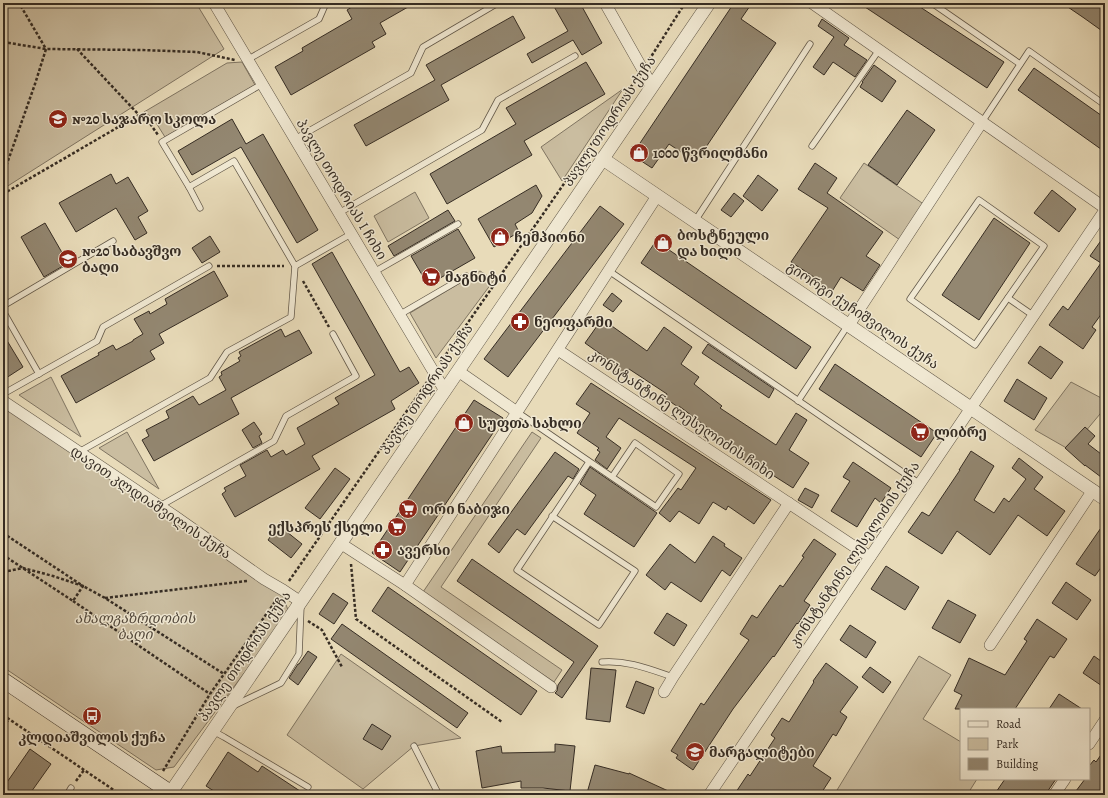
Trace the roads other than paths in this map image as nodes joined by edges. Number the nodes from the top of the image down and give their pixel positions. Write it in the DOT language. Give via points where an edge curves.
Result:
graph roads {
  1 [pos="214,3"];
  2 [pos="326,3"];
  3 [pos="498,3"];
  4 [pos="605,3"];
  5 [pos="709,3"];
  6 [pos="813,3"];
  7 [pos="932,3"];
  8 [pos="810,44"];
  9 [pos="879,50"];
  10 [pos="575,56"];
  11 [pos="247,60"];
  12 [pos="1020,64"];
  13 [pos="262,84"];
  14 [pos="652,86"];
  15 [pos="1105,105"];
  16 [pos="982,122"];
  17 [pos="295,139"];
  18 [pos="812,146"];
  19 [pos="603,159"];
  20 [pos="189,188"];
  21 [pos="657,196"];
  22 [pos="200,208"];
  23 [pos="1105,209"];
  24 [pos="339,214"];
  25 [pos="695,222"];
  26 [pos="458,224"];
  27 [pos="351,234"];
  28 [pos="114,241"];
  29 [pos="209,266"];
  30 [pos="295,266"];
  31 [pos="609,271"];
  32 [pos="374,272"];
  33 [pos="466,276"];
  34 [pos="1008,298"];
  35 [pos="3,306"];
  36 [pos="3,311"];
  37 [pos="399,315"];
  38 [pos="1034,316"];
  39 [pos="849,325"];
  40 [pos="333,334"];
  41 [pos="558,350"];
  42 [pos="458,371"];
  43 [pos="39,374"];
  44 [pos="445,391"];
  45 [pos="3,394"];
  46 [pos="3,401"];
  47 [pos="798,401"];
  48 [pos="971,408"];
  49 [pos="517,412"];
  50 [pos="79,452"];
  51 [pos="589,462"];
  52 [pos="612,477"];
  53 [pos="920,484"];
  54 [pos="1093,490"];
  55 [pos="1105,499"];
  56 [pos="790,503"];
  57 [pos="159,506"];
  58 [pos="552,516"];
  59 [pos="345,546"];
  60 [pos="870,557"];
  61 [pos="405,585"];
  62 [pos="301,602"];
  63 [pos="990,645"];
  64 [pos="602,662"];
  65 [pos="673,677"];
  66 [pos="3,680"];
  67 [pos="551,686"];
  68 [pos="664,692"];
  69 [pos="228,709"];
  70 [pos="1105,720"];
  71 [pos="212,731"];
  72 [pos="1090,742"];
  73 [pos="414,746"];
  74 [pos="1064,780"];
  75 [pos="308,787"];
  76 [pos="71,788"];
  77 [pos="171,794"];
  78 [pos="67,795"];
  79 [pos="439,795"];
  80 [pos="709,795"];
  81 [pos="1054,795"];
  1 -- 11 [label="street, პავლე თოდრიას I ჩიხი"];
  2 -- 11 [label="lane" via="319,19"];
  3 -- 17 [label="lane" via="423,47 410,73"];
  4 -- 14 [label="street"];
  5 -- 14 [label="street, პავლე თოდრიას ქუჩა"];
  6 -- 9 [label="street"];
  7 -- 12 [label="lane"];
  8 -- 25 [label="lane"];
  9 -- 16 [label="street"];
  9 -- 18 [label="lane"];
  10 -- 24 [label="lane" via="498,100 482,130"];
  11 -- 13 [label="street, პავლე თოდრიას I ჩიხი"];
  12 -- 15 [label="lane" via="1029,51"];
  12 -- 16 [label="lane"];
  13 -- 17 [label="street, პავლე თოდრიას I ჩიხი"];
  13 -- 20 [label="lane" via="162,142"];
  14 -- 19 [label="street, პავლე თოდრიას ქუჩა"];
  16 -- 23 [label="street"];
  16 -- 39 [label="street"];
  17 -- 24 [label="street, პავლე თოდრიას I ჩიხი"];
  19 -- 21 [label="street, გიორგი ქუჩიშვილის ქუჩა"];
  19 -- 42 [label="street, პავლე თოდრიას ქუჩა"];
  20 -- 22 [label="lane"];
  20 -- 30 [label="lane" via="234,161"];
  21 -- 25 [label="street, გიორგი ქუჩიშვილის ქუჩა"];
  21 -- 31 [label="street"];
  23 -- 38 [label="street, კონსტანტინე ლესელიძის ქუჩა"];
  24 -- 27 [label="street, პავლე თოდრიას I ჩიხი"];
  25 -- 39 [label="street, გიორგი ქუჩიშვილის ქუჩა"];
  26 -- 32 [label="lane"];
  27 -- 30 [label="lane"];
  27 -- 32 [label="street, პავლე თოდრიას I ჩიხი"];
  28 -- 35 [label="lane"];
  29 -- 43 [label="lane" via="103,327 97,341"];
  30 -- 50 [label="lane" via="291,316 227,352 210,378"];
  31 -- 41 [label="street"];
  31 -- 47 [label="lane"];
  32 -- 37 [label="street, პავლე თოდრიას I ჩიხი"];
  33 -- 37 [label="lane"];
  34 -- 34 [label="lane" via="1044,246 979,200 910,299 975,345"];
  34 -- 38 [label="lane"];
  36 -- 43 [label="lane"];
  37 -- 44 [label="street, პავლე თოდრიას I ჩიხი"];
  38 -- 48 [label="street, კონსტანტინე ლესელიძის ქუჩა"];
  39 -- 47 [label="lane"];
  39 -- 48 [label="street, გიორგი ქუჩიშვილის ქუჩა"];
  40 -- 57 [label="lane" via="356,376 286,416 274,441"];
  41 -- 49 [label="street"];
  41 -- 56 [label="street, კონსტანტინე ლესელიძის ჩიხი"];
  42 -- 44 [label="street, პავლე თოდრიას ქუჩა"];
  42 -- 49 [label="street"];
  43 -- 45 [label="lane"];
  44 -- 59 [label="street, პავლე თოდრიას ქუჩა"];
  46 -- 50 [label="street, დავით კლდიაშვილის ქუჩა"];
  47 -- 53 [label="lane"];
  48 -- 53 [label="street, კონსტანტინე ლესელიძის ქუჩა"];
  48 -- 54 [label="street, გიორგი ქუჩიშვილის ქუჩა"];
  49 -- 51 [label="lane"];
  49 -- 61 [label="street"];
  50 -- 57 [label="street, დავით კლდიაშვილის ქუჩა"];
  51 -- 52 [label="lane"];
  51 -- 58 [label="lane"];
  52 -- 52 [label="lane" via="656,507 679,474 635,444"];
  53 -- 60 [label="street, კონსტანტინე ლესელიძის ქუჩა"];
  54 -- 55 [label="street, გიორგი ქუჩიშვილის ქუჩა"];
  54 -- 63 [label="street"];
  56 -- 60 [label="street, კონსტანტინე ლესელიძის ჩიხი"];
  56 -- 65 [label="street"];
  57 -- 62 [label="street, დავით კლდიაშვილის ქუჩა" via="264,580"];
  58 -- 58 [label="lane" via="517,570 599,625 635,571"];
  59 -- 61 [label="street"];
  59 -- 62 [label="street, პავლე თოდრიას ქუჩა"];
  60 -- 80 [label="street, კონსტანტინე ლესელიძის ქუჩა"];
  61 -- 67 [label="street"];
  62 -- 69 [label="street, პავლე თოდრიას ქუჩა"];
  62 -- 69 [label="lane" via="299,654 281,683"];
  64 -- 65 [label="lane" via="628,663"];
  65 -- 68 [label="street"];
  66 -- 77 [label="main road"];
  69 -- 71 [label="street, პავლე თოდრიას ქუჩა"];
  70 -- 72 [label="street"];
  71 -- 75 [label="lane"];
  71 -- 77 [label="street, პავლე თოდრიას ქუჩა"];
  73 -- 79 [label="lane"];
  74 -- 81 [label="street"];
  76 -- 78 [label="lane"];
}
